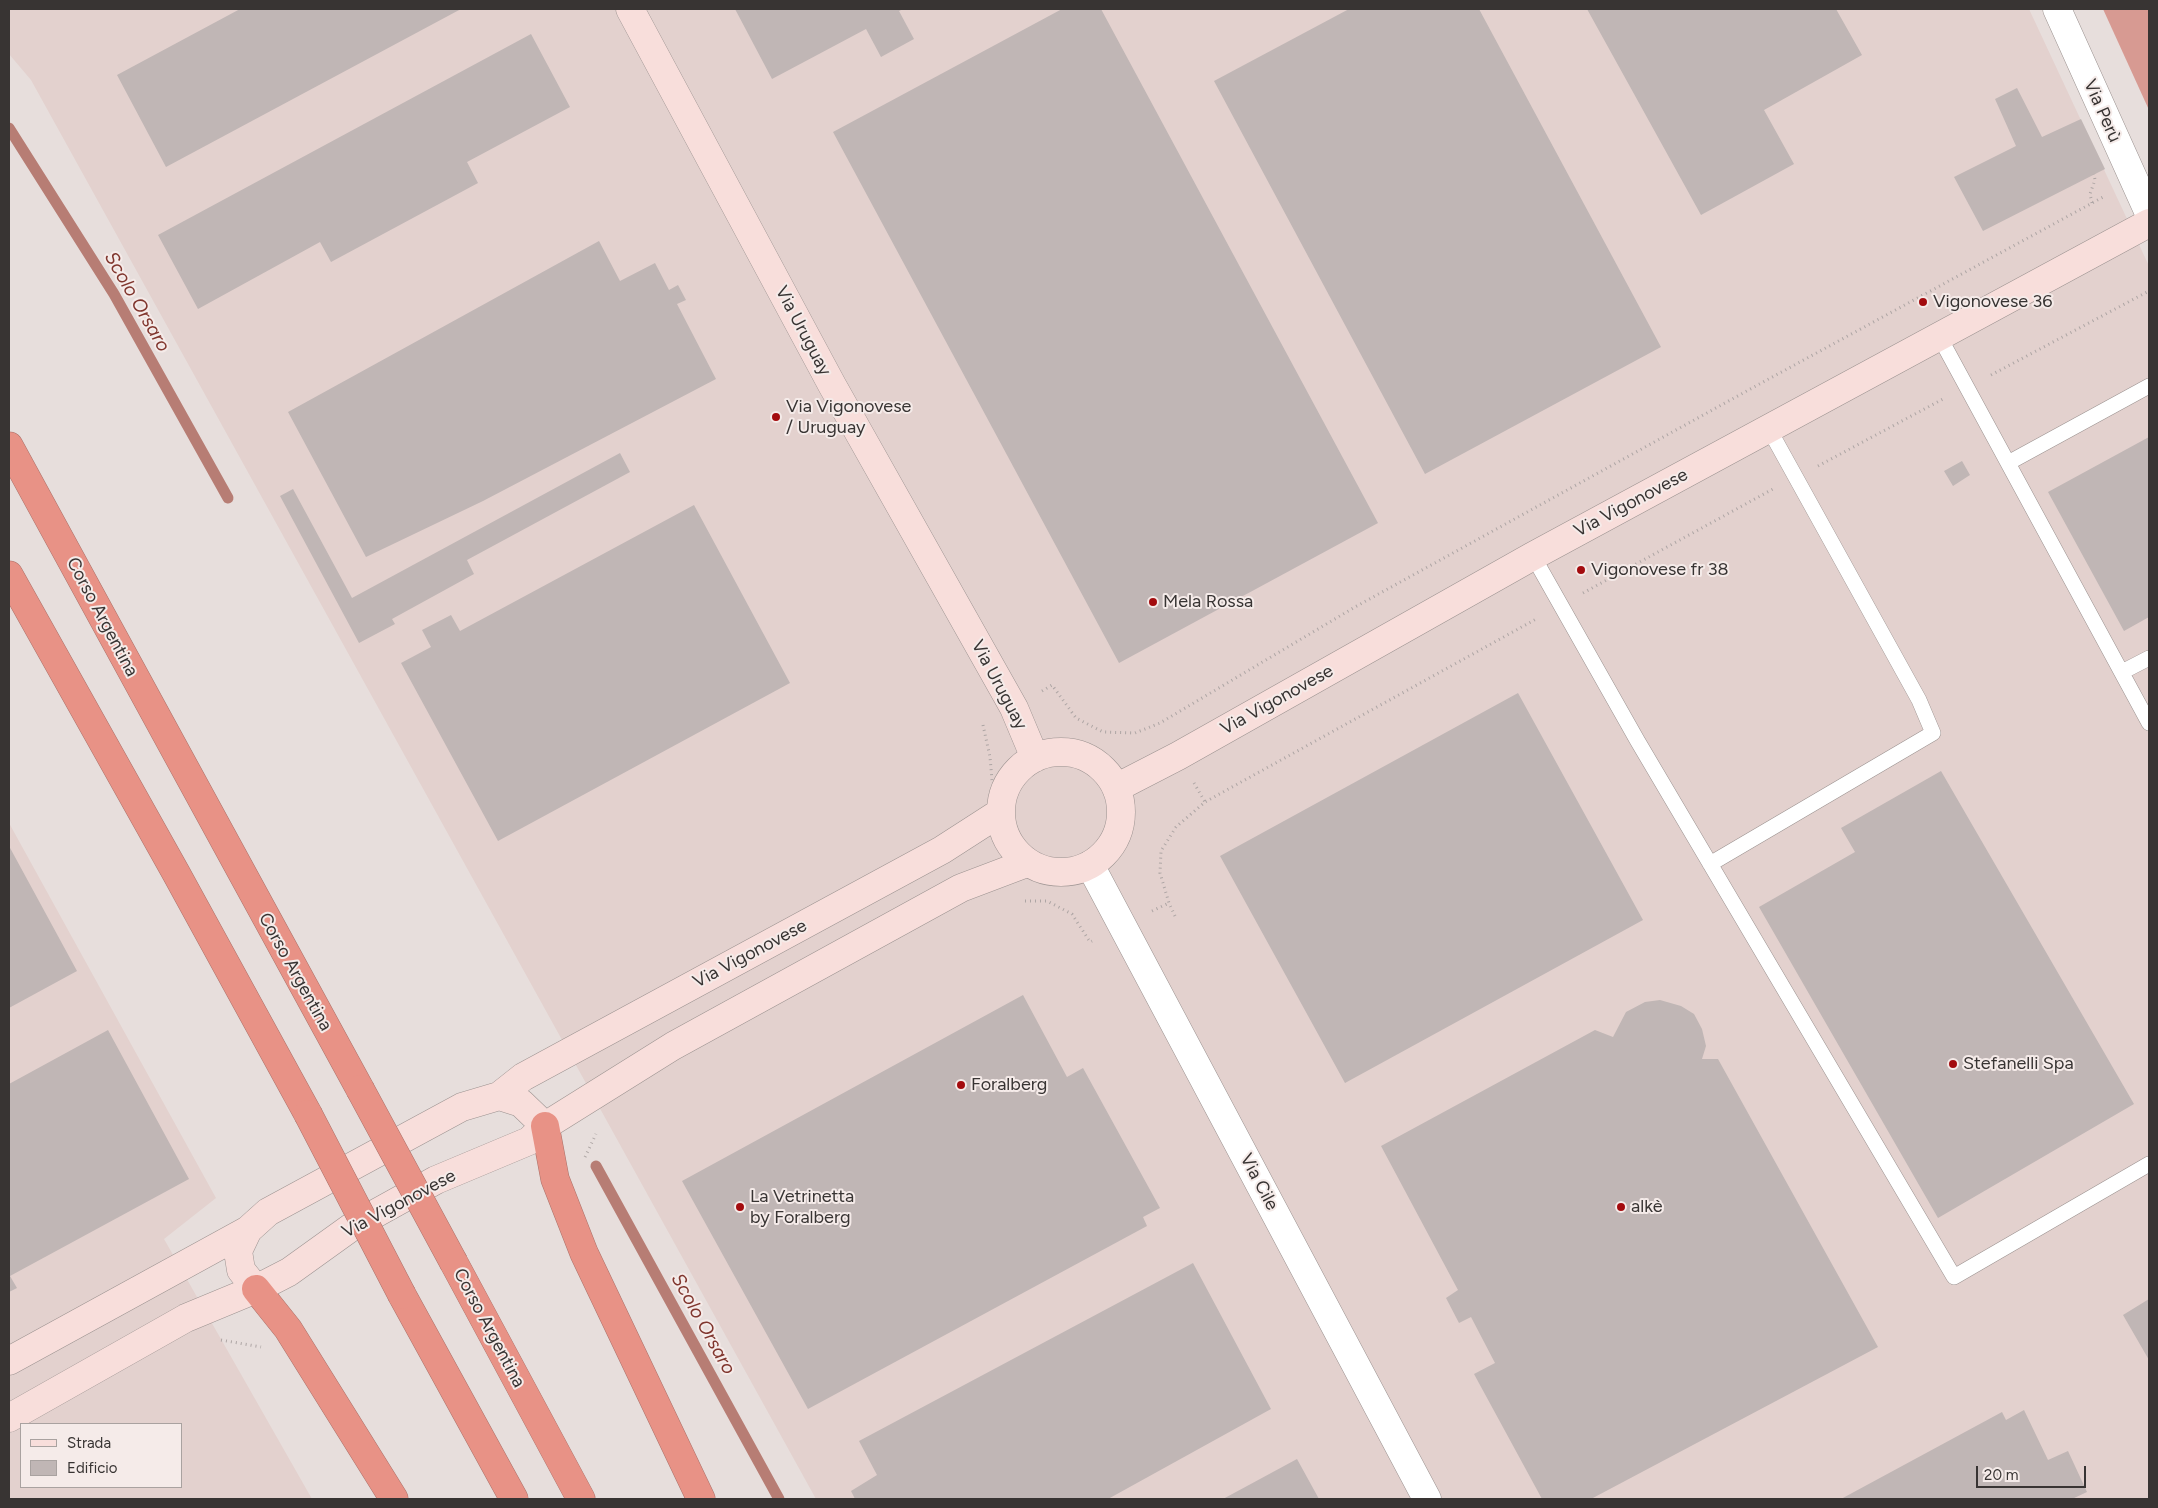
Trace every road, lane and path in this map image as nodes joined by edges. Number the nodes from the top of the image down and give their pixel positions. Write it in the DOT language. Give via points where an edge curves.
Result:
graph roads {
  1 [pos="630,9"];
  2 [pos="2057,9"];
  3 [pos="2092,203"];
  4 [pos="2149,213"];
  5 [pos="2149,223"];
  6 [pos="2149,291"];
  7 [pos="1939,336"];
  8 [pos="2006,368"];
  9 [pos="2149,386"];
  10 [pos="1947,397"];
  11 [pos="1770,429"];
  12 [pos="9,446"];
  13 [pos="2008,463"];
  14 [pos="1811,470"];
  15 [pos="1780,485"];
  16 [pos="1533,556"];
  17 [pos="9,575"];
  18 [pos="1578,596"];
  19 [pos="1542,616"];
  20 [pos="2149,658"];
  21 [pos="2122,672"];
  22 [pos="1052,685"];
  23 [pos="2149,723"];
  24 [pos="1035,758"];
  25 [pos="1116,788"];
  26 [pos="1000,812"];
  27 [pos="1027,863"];
  28 [pos="1710,864"];
  29 [pos="1090,865"];
  30 [pos="1024,901"];
  31 [pos="1175,916"];
  32 [pos="1090,942"];
  33 [pos="500,1096"];
  34 [pos="545,1126"];
  35 [pos="2149,1164"];
  36 [pos="248,1230"];
  37 [pos="256,1289"];
  38 [pos="9,1361"];
  39 [pos="9,1418"];
  40 [pos="394,1499"];
  41 [pos="514,1499"];
  42 [pos="581,1499"];
  43 [pos="701,1499"];
  44 [pos="1427,1499"];
  1 -- 24 [label="main road, Via Uruguay" via="832,385 1014,708"];
  2 -- 4 [label="street, Via Perù"];
  3 -- 22 [label="path" via="1363,602 1160,723 1135,733 1103,732 1076,718"];
  5 -- 7 [label="main road, Via Vigonovese"];
  6 -- 8 [label="path"];
  7 -- 11 [label="main road, Via Vigonovese"];
  7 -- 13 [label="lane"];
  9 -- 13 [label="lane"];
  10 -- 14 [label="path"];
  11 -- 16 [label="main road, Via Vigonovese"];
  11 -- 28 [label="lane" via="1919,700 1933,734"];
  12 -- 42 [label="highway, Corso Argentina, bridge"];
  13 -- 21 [label="lane"];
  15 -- 18 [label="path"];
  16 -- 25 [label="main road, Via Vigonovese"];
  16 -- 28 [label="lane"];
  17 -- 41 [label="highway, bridge" via="308,1114 402,1295"];
  19 -- 31 [label="path" via="1205,802 1176,827 1162,851 1160,873"];
  20 -- 21 [label="lane"];
  21 -- 23 [label="lane"];
  24 -- 25 [label="main road" via="1052,753 1071,753 1089,758 1103,769"];
  24 -- 26 [label="main road" via="1010,780"];
  25 -- 29 [label="main road" via="1121,802 1121,820 1116,838 1105,854"];
  26 -- 27 [label="main road" via="1006,838"];
  26 -- 33 [label="main road, Via Vigonovese" via="942,850 523,1077"];
  27 -- 29 [label="main road" via="1058,873"];
  27 -- 34 [label="main road, Via Vigonovese" via="961,888 673,1046"];
  28 -- 35 [label="lane" via="1954,1278"];
  29 -- 44 [label="street, Via Cile"];
  30 -- 32 [label="path" via="1047,901 1072,914"];
  33 -- 34 [label="main road" via="521,1103"];
  33 -- 36 [label="main road, Via Vigonovese" via="462,1108 268,1212"];
  34 -- 37 [label="main road, Via Vigonovese" via="529,1141 436,1180 353,1226 289,1272"];
  34 -- 43 [label="highway" via="555,1179 584,1253"];
  36 -- 37 [label="main road, Via Vigonovese" via="238,1251 241,1270"];
  36 -- 38 [label="main road, Via Vigonovese"];
  37 -- 39 [label="main road, Via Vigonovese" via="186,1318"];
  37 -- 40 [label="highway" via="288,1329"];
}
